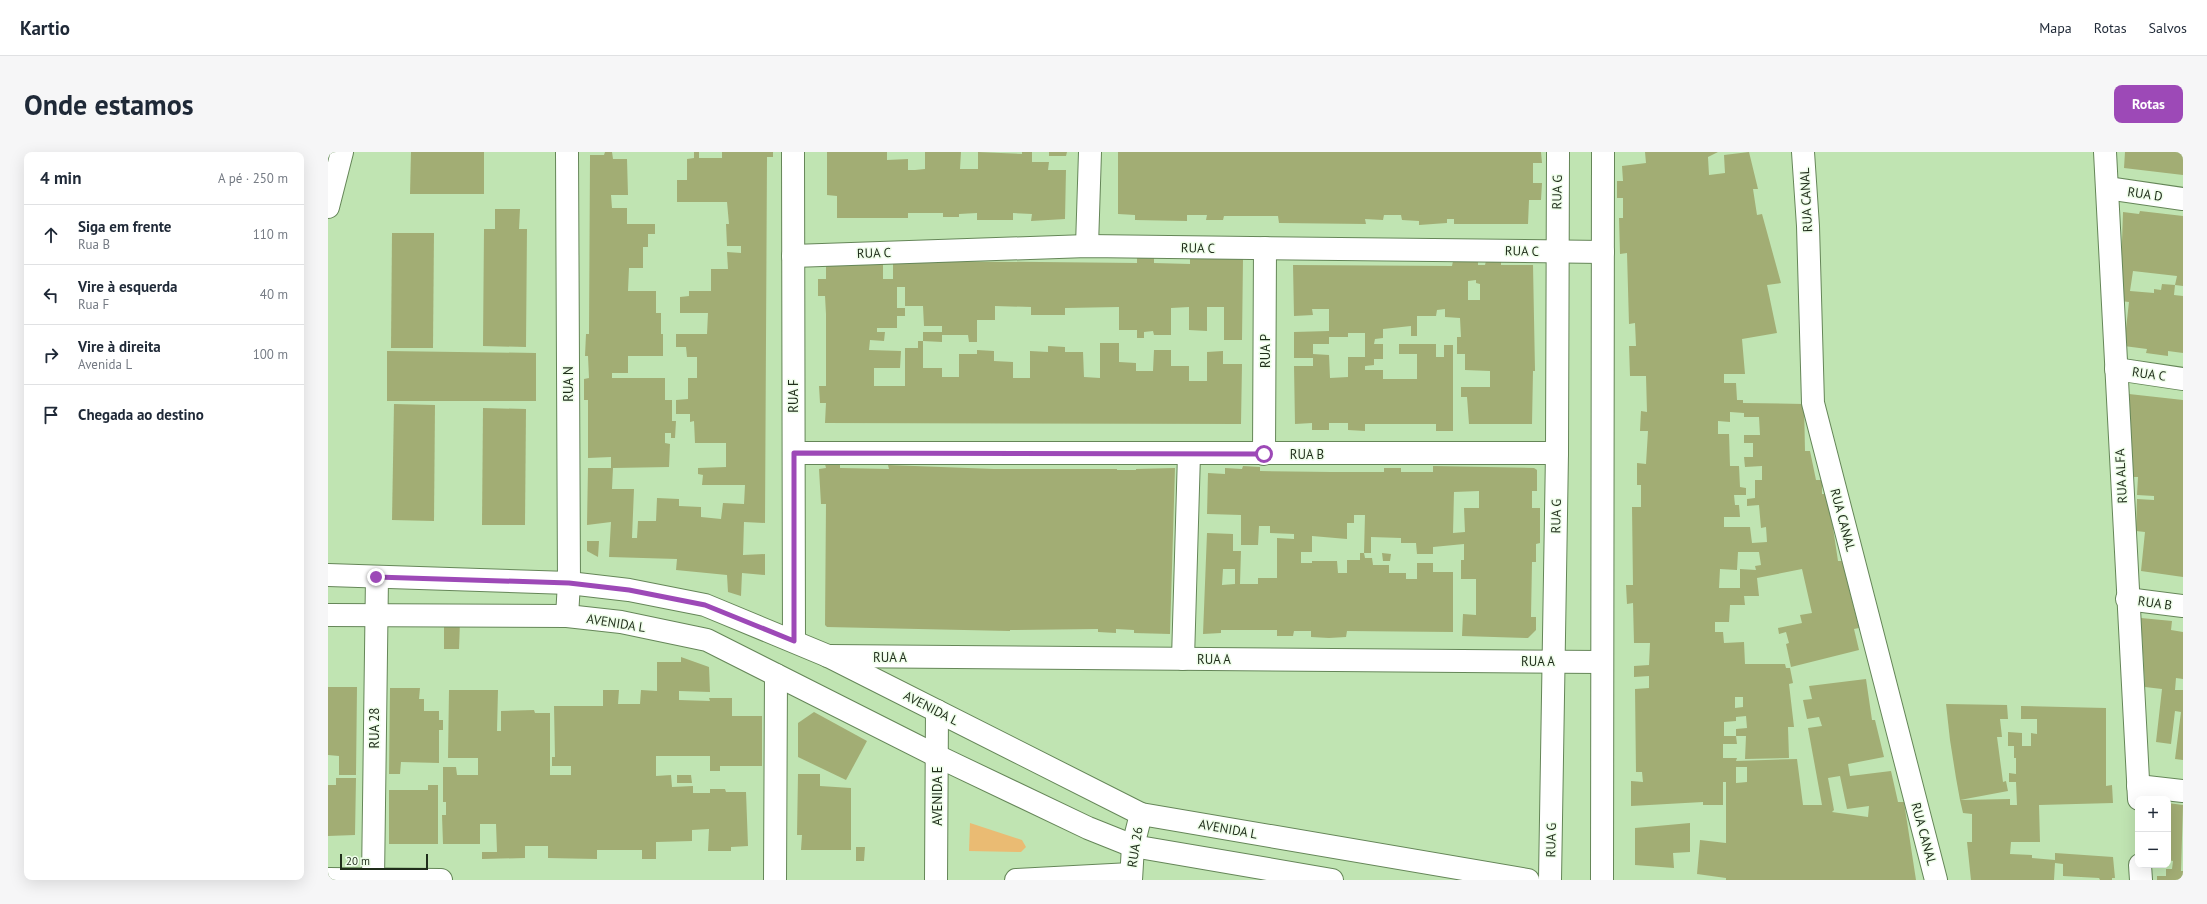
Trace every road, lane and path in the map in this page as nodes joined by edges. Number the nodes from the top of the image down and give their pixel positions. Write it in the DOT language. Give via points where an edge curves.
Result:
graph roads {
  1 [pos="342,152"];
  2 [pos="567,152"];
  3 [pos="793,152"];
  4 [pos="1090,152"];
  5 [pos="1558,152"];
  6 [pos="1603,152"];
  7 [pos="1803,152"];
  8 [pos="2105,152"];
  9 [pos="2107,188"];
  10 [pos="2183,199"];
  11 [pos="328,207"];
  12 [pos="1087,246"];
  13 [pos="1265,248"];
  14 [pos="1557,251"];
  15 [pos="1603,252"];
  16 [pos="793,256"];
  17 [pos="2116,369"];
  18 [pos="2183,379"];
  19 [pos="794,453"];
  20 [pos="1557,453"];
  21 [pos="1189,454"];
  22 [pos="1264,454"];
  23 [pos="328,575"];
  24 [pos="376,577"];
  25 [pos="569,583"];
  26 [pos="2127,599"];
  27 [pos="2183,606"];
  28 [pos="328,615"];
  29 [pos="375,616"];
  30 [pos="567,616"];
  31 [pos="794,641"];
  32 [pos="828,656"];
  33 [pos="1183,659"];
  34 [pos="1554,662"];
  35 [pos="1601,662"];
  36 [pos="776,675"];
  37 [pos="937,711"];
  38 [pos="937,756"];
  39 [pos="2183,791"];
  40 [pos="2138,792"];
  41 [pos="1141,814"];
  42 [pos="1133,846"];
  43 [pos="2140,868"];
  44 [pos="1130,877"];
  45 [pos="328,879"];
  46 [pos="373,880"];
  47 [pos="441,880"];
  48 [pos="775,880"];
  49 [pos="936,880"];
  50 [pos="1016,880"];
  51 [pos="1332,880"];
  52 [pos="1528,880"];
  53 [pos="1550,880"];
  54 [pos="1602,880"];
  55 [pos="1936,880"];
  56 [pos="2141,880"];
  1 -- 11 [label="street"];
  2 -- 25 [label="street, RUA N"];
  3 -- 16 [label="street, RUA F"];
  4 -- 12 [label="street"];
  5 -- 14 [label="street, RUA G"];
  6 -- 15 [label="street"];
  7 -- 55 [label="street, RUA CANAL" via="1808,226 1813,403"];
  8 -- 9 [label="street, RUA ALFA"];
  9 -- 10 [label="street, RUA D"];
  9 -- 17 [label="street, RUA ALFA"];
  12 -- 13 [label="street, RUA C"];
  12 -- 16 [label="street, RUA C"];
  13 -- 14 [label="street, RUA C"];
  13 -- 22 [label="street, RUA P"];
  14 -- 15 [label="street, RUA C"];
  14 -- 20 [label="street, RUA G"];
  15 -- 35 [label="street"];
  16 -- 19 [label="street, RUA F"];
  17 -- 18 [label="street, RUA C"];
  17 -- 26 [label="street, RUA ALFA"];
  19 -- 21 [label="street, RUA B"];
  19 -- 31 [label="street, RUA F"];
  20 -- 22 [label="street, RUA B"];
  20 -- 34 [label="street, RUA G"];
  21 -- 22 [label="street, RUA B"];
  21 -- 33 [label="street"];
  23 -- 24 [label="street, AVENIDA L"];
  24 -- 25 [label="street, AVENIDA L"];
  24 -- 29 [label="street, RUA 28"];
  25 -- 30 [label="street, RUA N"];
  25 -- 31 [label="street, AVENIDA L" via="629,590 705,605"];
  26 -- 27 [label="street, RUA B"];
  26 -- 40 [label="street, RUA ALFA"];
  28 -- 29 [label="street, AVENIDA L"];
  29 -- 30 [label="street, AVENIDA L"];
  29 -- 46 [label="street, RUA 28"];
  30 -- 36 [label="street, AVENIDA L" via="621,622 707,640"];
  31 -- 32 [label="street, AVENIDA L"];
  32 -- 33 [label="street, RUA A"];
  32 -- 37 [label="street, AVENIDA L"];
  33 -- 34 [label="street, RUA A"];
  34 -- 35 [label="street, RUA A"];
  34 -- 53 [label="street, RUA G"];
  35 -- 54 [label="street"];
  36 -- 38 [label="street, AVENIDA L"];
  36 -- 48 [label="street"];
  37 -- 38 [label="street, AVENIDA E"];
  37 -- 41 [label="street, AVENIDA L"];
  38 -- 42 [label="street, AVENIDA L" via="1088,828"];
  38 -- 49 [label="street, AVENIDA E"];
  39 -- 40 [label="street"];
  41 -- 42 [label="street, RUA 26"];
  41 -- 52 [label="street, AVENIDA L"];
  42 -- 44 [label="street, RUA 26"];
  42 -- 51 [label="street, AVENIDA L"];
  43 -- 56 [label="street"];
  44 -- 50 [label="street"];
  45 -- 46 [label="street"];
  46 -- 47 [label="street"];
}
